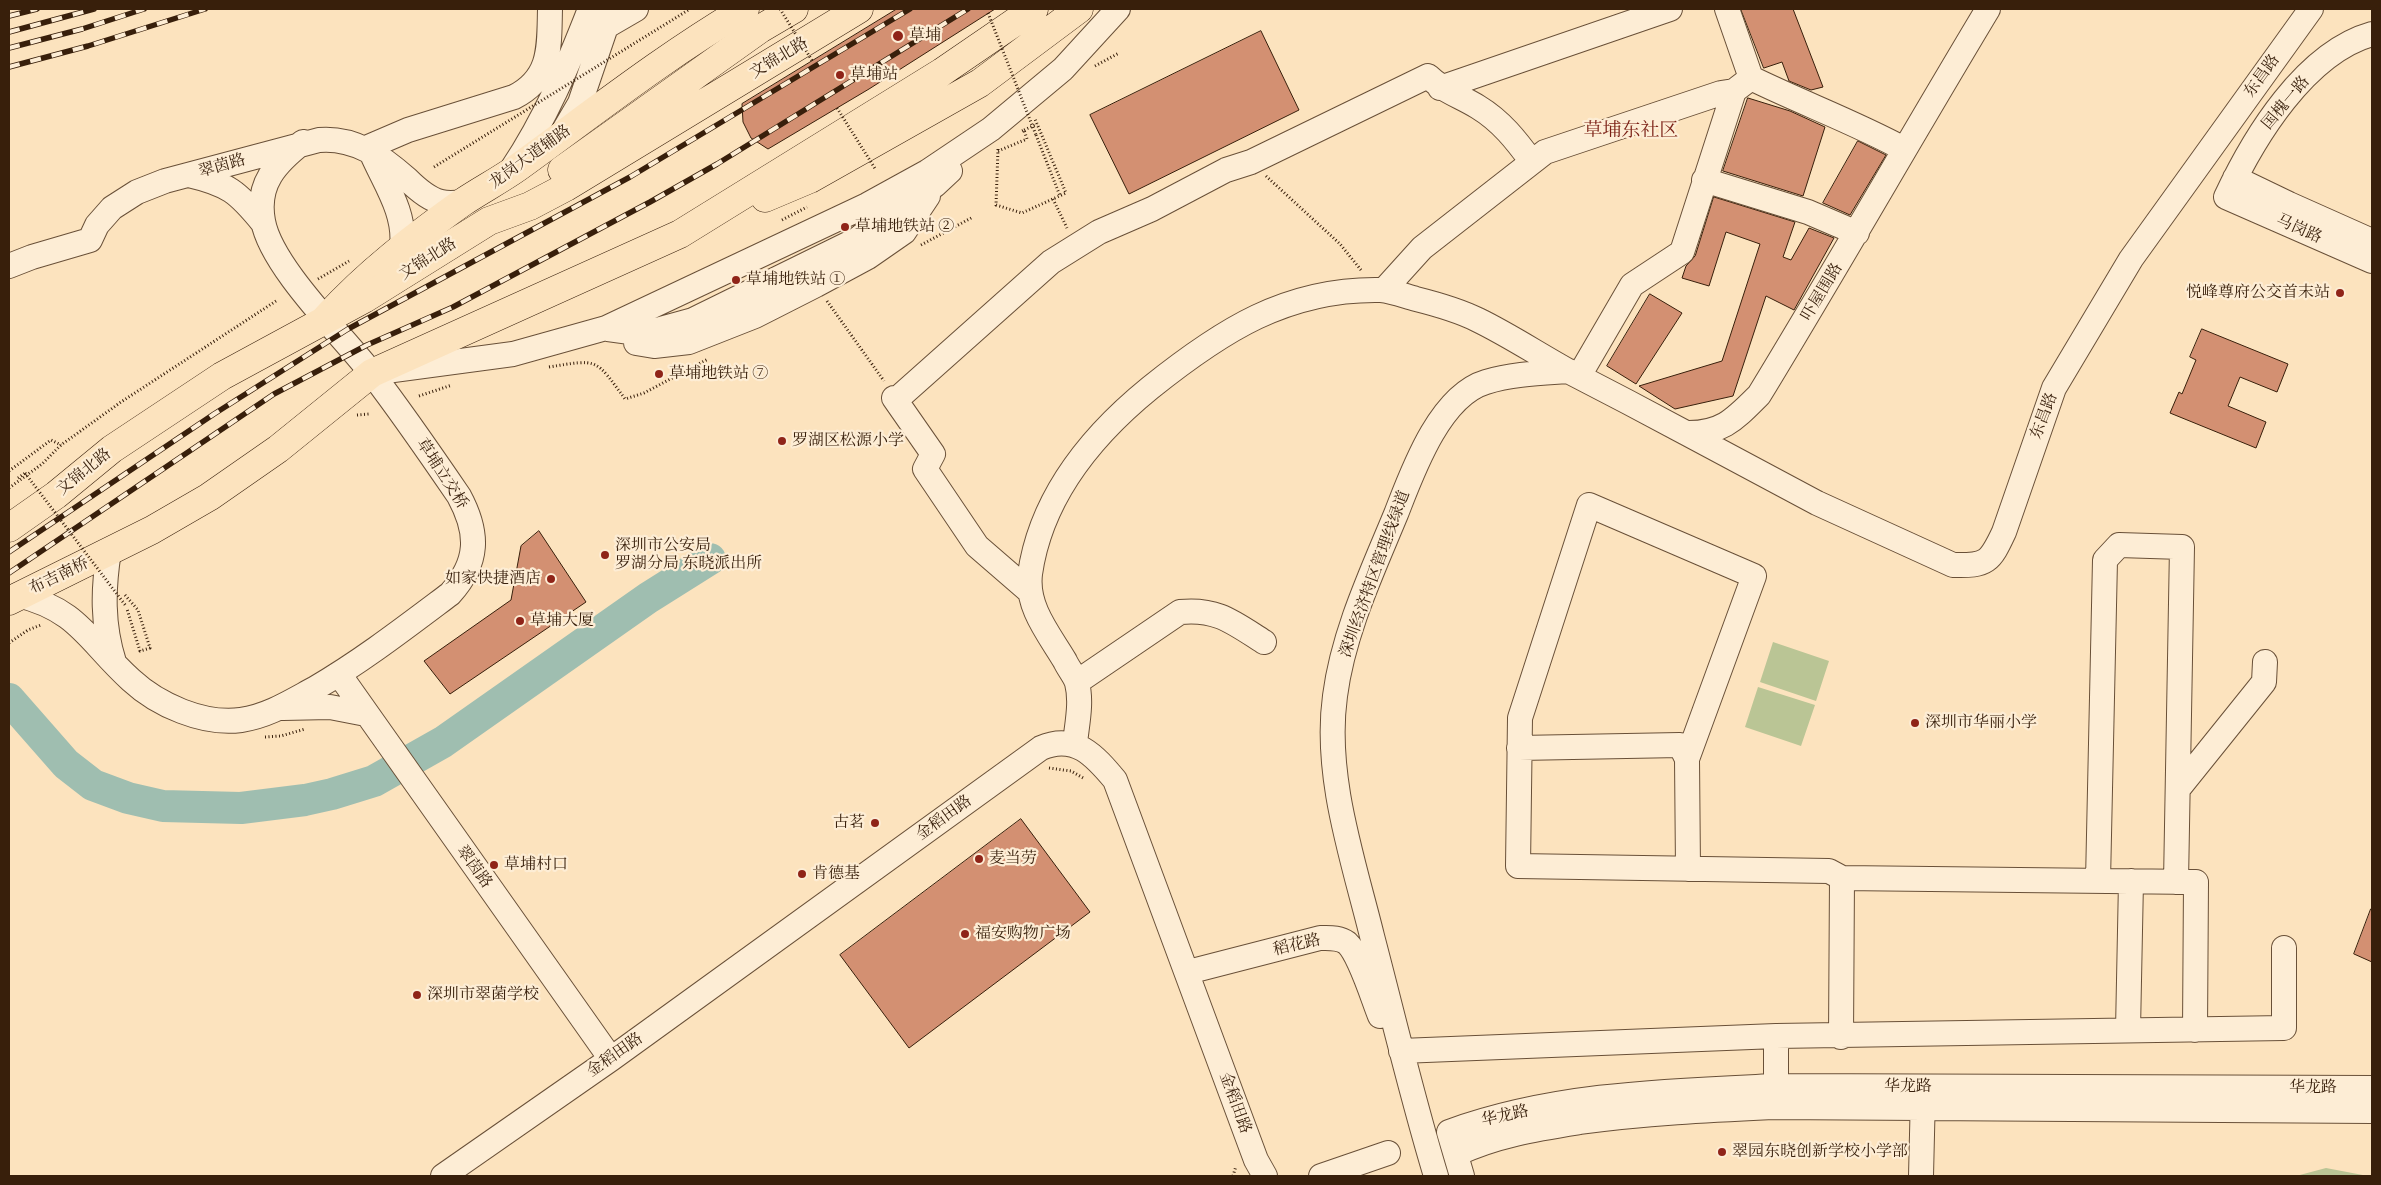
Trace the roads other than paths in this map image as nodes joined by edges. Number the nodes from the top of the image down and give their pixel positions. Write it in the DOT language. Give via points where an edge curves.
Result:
graph roads {
  1 [pos="550,9"];
  2 [pos="578,9"];
  3 [pos="590,9"];
  4 [pos="636,9"];
  5 [pos="745,9"];
  6 [pos="794,9"];
  7 [pos="859,9"];
  8 [pos="865,9"];
  9 [pos="1034,9"];
  10 [pos="1079,9"];
  11 [pos="1118,9"];
  12 [pos="1670,9"];
  13 [pos="1727,9"];
  14 [pos="1988,9"];
  15 [pos="2311,9"];
  16 [pos="998,11"];
  17 [pos="608,18"];
  18 [pos="826,30"];
  19 [pos="2372,34"];
  20 [pos="574,50"];
  21 [pos="1742,85"];
  22 [pos="1440,88"];
  23 [pos="892,104"];
  24 [pos="557,139"];
  25 [pos="994,140"];
  26 [pos="303,142"];
  27 [pos="1904,149"];
  28 [pos="369,151"];
  29 [pos="1532,162"];
  30 [pos="189,175"];
  31 [pos="507,175"];
  32 [pos="1704,180"];
  33 [pos="2231,187"];
  34 [pos="464,202"];
  35 [pos="489,222"];
  36 [pos="263,223"];
  37 [pos="1857,233"];
  38 [pos="680,234"];
  39 [pos="2372,241"];
  40 [pos="402,247"];
  41 [pos="2372,261"];
  42 [pos="9,266"];
  43 [pos="1380,290"];
  44 [pos="326,319"];
  45 [pos="606,328"];
  46 [pos="372,373"];
  47 [pos="1574,374"];
  48 [pos="1686,433"];
  49 [pos="9,528"];
  50 [pos="109,551"];
  51 [pos="1029,591"];
  52 [pos="14,598"];
  53 [pos="1264,642"];
  54 [pos="2265,662"];
  55 [pos="114,664"];
  56 [pos="339,674"];
  57 [pos="1077,682"];
  58 [pos="281,708"];
  59 [pos="366,714"];
  60 [pos="1075,744"];
  61 [pos="1519,748"];
  62 [pos="1687,760"];
  63 [pos="2178,789"];
  64 [pos="1688,869"];
  65 [pos="1842,878"];
  66 [pos="2098,881"];
  67 [pos="2131,881"];
  68 [pos="2176,882"];
  69 [pos="2284,948"];
  70 [pos="1188,972"];
  71 [pos="2128,1030"];
  72 [pos="2195,1030"];
  73 [pos="1776,1036"];
  74 [pos="1841,1037"];
  75 [pos="1401,1051"];
  76 [pos="611,1059"];
  77 [pos="1776,1086"];
  78 [pos="2372,1088"];
  79 [pos="1923,1098"];
  80 [pos="2372,1111"];
  81 [pos="1388,1153"];
  82 [pos="1459,1165"];
  83 [pos="1254,1169"];
  84 [pos="443,1176"];
  85 [pos="1321,1176"];
  86 [pos="1436,1176"];
  87 [pos="1922,1176"];
  1 -- 28 [label="street" via="548,56 542,72 526,91 408,130"];
  2 -- 20 [label="street"];
  3 -- 20 [label="street"];
  4 -- 17 [label="street"];
  5 -- 24 [label="main road, 龙岗大道辅路" via="655,65"];
  6 -- 35 [label="main road" via="744,40"];
  7 -- 18 [label="main road, 文锦北路"];
  8 -- 18 [label="main road"];
  9 -- 23 [label="main road"];
  10 -- 38 [label="main road" via="980,83 922,116 810,179"];
  11 -- 25 [label="street"];
  12 -- 22 [label="street"];
  13 -- 21 [label="street"];
  14 -- 27 [label="street, 吓屋围路"];
  15 -- 48 [label="street, 东昌路" via="2131,259 2054,388 2004,532 1994,553 1977,565 1953,565 1818,503"];
  16 -- 23 [label="main road"];
  17 -- 24 [label="street" via="580,103 568,127"];
  18 -- 35 [label="main road, 文锦北路" via="566,187"];
  19 -- 33 [label="street, 国槐一路" via="2356,39 2320,63 2284,100 2254,143"];
  20 -- 31 [label="street" via="532,137"];
  21 -- 27 [label="street" via="1796,100 1860,126"];
  21 -- 29 [label="street" via="1544,152"];
  21 -- 32 [label="street"];
  22 -- 29 [label="street" via="1478,107 1508,130"];
  22 -- 51 [label="street" via="1428,76 1099,232 1051,262 891,393 933,454 925,469 977,546"];
  23 -- 38 [label="main road"];
  24 -- 31 [label="main road, 龙岗大道辅路"];
  25 -- 45 [label="street" via="867,205"];
  25 -- 45 [label="street" via="856,240 693,320 653,331"];
  26 -- 28 [label="street, 翠茵路" via="334,138 347,140"];
  26 -- 30 [label="street, 翠茵路"];
  26 -- 36 [label="street" via="272,171 261,206"];
  27 -- 37 [label="street, 吓屋围路"];
  28 -- 34 [label="street, 翠茵路" via="439,202"];
  28 -- 40 [label="street" via="400,216"];
  29 -- 43 [label="street" via="1422,248"];
  30 -- 36 [label="street" via="234,191"];
  30 -- 42 [label="street, 翠茵路" via="165,181 112,208 96,225 90,240"];
  31 -- 34 [label="main road, 龙岗大道辅路"];
  32 -- 37 [label="street" via="1808,212"];
  32 -- 47 [label="street" via="1682,252 1632,285"];
  33 -- 39 [label="street, 马岗路" via="2288,204"];
  33 -- 41 [label="street, 马岗路"];
  34 -- 40 [label="main road, 龙岗大道辅路"];
  35 -- 44 [label="main road, 文锦北路"];
  36 -- 44 [label="street" via="278,254"];
  37 -- 48 [label="street, 吓屋围路" via="1759,395 1718,430"];
  38 -- 46 [label="main road"];
  40 -- 44 [label="main road, 龙岗大道辅路" via="356,285"];
  43 -- 47 [label="street" via="1437,304 1478,320"];
  43 -- 51 [label="street" via="1317,296 1276,307 1234,328 1192,355 1131,403 1094,439 1067,475 1045,519"];
  44 -- 46 [label="street, 草埔立交桥"];
  44 -- 49 [label="main road, 文锦北路" via="222,376 112,449"];
  45 -- 46 [label="street" via="513,354"];
  46 -- 50 [label="main road" via="278,449 209,497"];
  46 -- 56 [label="street, 草埔立交桥" via="459,496 469,515 474,549 462,581 450,594"];
  47 -- 48 [label="street"];
  47 -- 75 [label="street, 深圳经济特区管理线绿道" via="1533,374 1484,382 1440,418 1412,473 1346,647 1335,696 1332,743 1341,812"];
  50 -- 52 [label="main road, 布吉南桥"];
  50 -- 55 [label="street" via="104,606"];
  51 -- 57 [label="street" via="1036,612"];
  52 -- 55 [label="street" via="46,604 70,616"];
  53 -- 57 [label="street" via="1222,615 1198,610 1180,612"];
  54 -- 63 [label="street" via="2264,682"];
  55 -- 58 [label="street" via="149,694 194,715 215,720 240,720"];
  56 -- 58 [label="street, 草埔立交桥"];
  56 -- 59 [label="street, 翠茵路"];
  57 -- 60 [label="street" via="1079,704"];
  58 -- 59 [label="street" via="330,707"];
  59 -- 76 [label="street, 翠茵路"];
  60 -- 70 [label="street, 金稻田路" via="1093,755 1115,780"];
  60 -- 76 [label="street, 金稻田路" via="1051,744 1042,748"];
  61 -- 62 [label="street" via="1680,744"];
  61 -- 62 [label="street" via="1520,718 1589,504 1754,576"];
  61 -- 64 [label="street" via="1518,866"];
  62 -- 64 [label="street"];
  63 -- 66 [label="street" via="2182,547 2119,545 2105,560"];
  63 -- 68 [label="street"];
  64 -- 65 [label="street" via="1829,871"];
  65 -- 66 [label="street"];
  65 -- 74 [label="street"];
  66 -- 67 [label="street"];
  67 -- 68 [label="street"];
  67 -- 71 [label="street"];
  68 -- 72 [label="street" via="2196,882"];
  69 -- 72 [label="street" via="2284,1028"];
  70 -- 75 [label="street, 稻花路" via="1334,937 1347,944 1358,961 1387,1033"];
  70 -- 83 [label="street, 金稻田路"];
  71 -- 72 [label="street"];
  71 -- 74 [label="street"];
  73 -- 74 [label="street"];
  73 -- 75 [label="street"];
  73 -- 77 [label="street"];
  75 -- 86 [label="street, 深圳经济特区管理线绿道"];
  76 -- 84 [label="street, 金稻田路"];
  77 -- 79 [label="street, 华龙路"];
  77 -- 82 [label="street, 华龙路" via="1683,1090 1607,1098 1495,1116 1449,1132"];
  78 -- 79 [label="street, 华龙路"];
  79 -- 80 [label="street, 华龙路"];
  79 -- 82 [label="street, 华龙路" via="1684,1111 1601,1120 1498,1137"];
  79 -- 87 [label="street"];
  81 -- 85 [label="street"];
}
